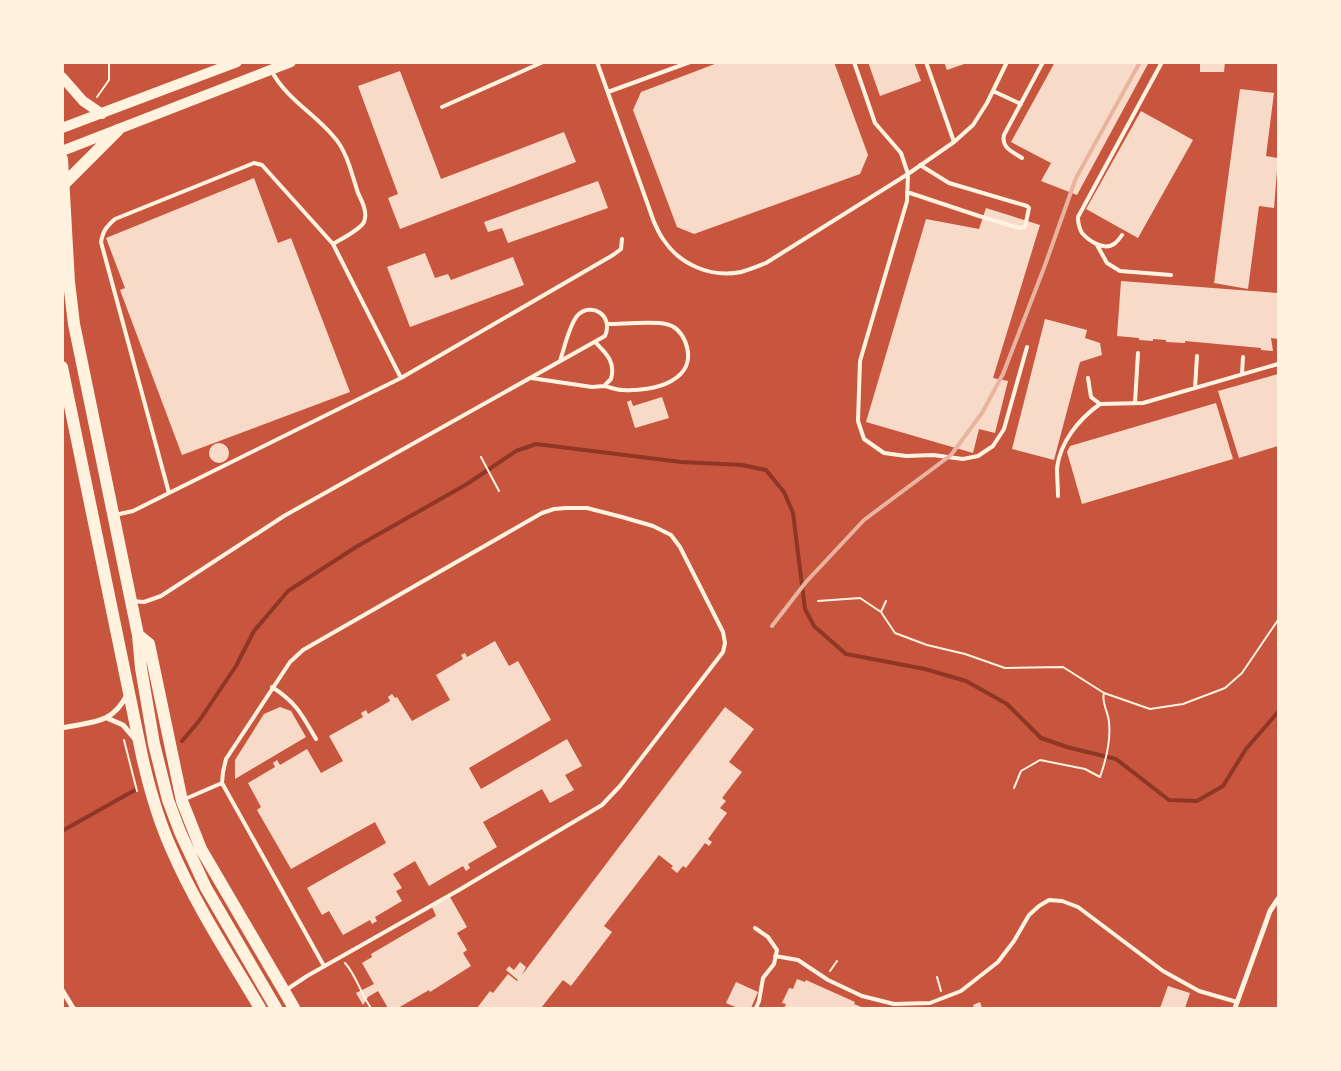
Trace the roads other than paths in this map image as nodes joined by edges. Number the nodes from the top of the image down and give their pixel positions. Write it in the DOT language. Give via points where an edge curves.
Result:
graph roads {
  1 [pos="291,62"];
  2 [pos="543,62"];
  3 [pos="597,62"];
  4 [pos="690,62"];
  5 [pos="854,62"];
  6 [pos="926,62"];
  7 [pos="1007,62"];
  8 [pos="1043,62"];
  9 [pos="1162,62"];
  10 [pos="234,63"];
  11 [pos="270,66"];
  12 [pos="62,78"];
  13 [pos="993,91"];
  14 [pos="608,92"];
  15 [pos="1021,104"];
  16 [pos="442,107"];
  17 [pos="102,114"];
  18 [pos="62,128"];
  19 [pos="118,130"];
  20 [pos="954,142"];
  21 [pos="62,151"];
  22 [pos="1022,158"];
  23 [pos="62,159"];
  24 [pos="920,166"];
  25 [pos="908,174"];
  26 [pos="64,184"];
  27 [pos="907,192"];
  28 [pos="1122,235"];
  29 [pos="622,239"];
  30 [pos="333,244"];
  31 [pos="1097,245"];
  32 [pos="1171,275"];
  33 [pos="608,324"];
  34 [pos="595,342"];
  35 [pos="1027,347"];
  36 [pos="1138,353"];
  37 [pos="1197,356"];
  38 [pos="1243,357"];
  39 [pos="560,361"];
  40 [pos="1278,364"];
  41 [pos="62,367"];
  42 [pos="1242,374"];
  43 [pos="401,378"];
  44 [pos="530,378"];
  45 [pos="1088,378"];
  46 [pos="604,386"];
  47 [pos="1195,388"];
  48 [pos="1135,403"];
  49 [pos="1100,404"];
  50 [pos="169,493"];
  51 [pos="1058,496"];
  52 [pos="112,516"];
  53 [pos="130,601"];
  54 [pos="138,635"];
  55 [pos="272,687"];
  56 [pos="129,692"];
  57 [pos="107,718"];
  58 [pos="62,728"];
  59 [pos="316,740"];
  60 [pos="141,751"];
  61 [pos="222,783"];
  62 [pos="182,801"];
  63 [pos="1278,899"];
  64 [pos="755,928"];
  65 [pos="776,956"];
  66 [pos="324,966"];
  67 [pos="62,990"];
  68 [pos="284,991"];
  69 [pos="1236,1006"];
  70 [pos="73,1008"];
  71 [pos="260,1008"];
  72 [pos="276,1008"];
  73 [pos="286,1008"];
  74 [pos="294,1008"];
  75 [pos="756,1008"];
  1 -- 11 [label="main road"];
  2 -- 16 [label="lane"];
  3 -- 14 [label="lane"];
  4 -- 14 [label="lane"];
  5 -- 25 [label="lane" via="874,123 901,153"];
  6 -- 20 [label="lane"];
  7 -- 13 [label="lane"];
  8 -- 15 [label="lane"];
  9 -- 31 [label="lane" via="1078,217 1082,232"];
  10 -- 17 [label="main road"];
  11 -- 19 [label="main road"];
  11 -- 30 [label="lane" via="288,95 336,138 363,205 366,217 362,225"];
  12 -- 17 [label="main road" via="83,101"];
  13 -- 15 [label="lane"];
  13 -- 20 [label="lane" via="973,126"];
  14 -- 25 [label="lane" via="663,240 678,256 698,269 720,274 742,272 766,263"];
  15 -- 22 [label="lane" via="1003,141 1010,151"];
  17 -- 18 [label="main road"];
  19 -- 21 [label="main road"];
  19 -- 26 [label="highway"];
  20 -- 24 [label="lane"];
  23 -- 26 [label="highway"];
  24 -- 25 [label="lane"];
  24 -- 27 [label="lane" via="949,183 1027,206 1025,226 1019,228"];
  25 -- 27 [label="lane"];
  26 -- 52 [label="highway" via="74,324"];
  27 -- 35 [label="lane" via="860,361 858,421 864,439 884,453 963,459 978,456 993,446 1004,429"];
  28 -- 31 [label="lane" via="1113,245"];
  29 -- 43 [label="lane" via="621,249 613,255"];
  30 -- 43 [label="lane"];
  30 -- 50 [label="lane" via="269,171 254,163 115,219 105,228 101,242"];
  31 -- 32 [label="lane" via="1107,263 1120,271"];
  33 -- 34 [label="lane" via="605,336"];
  33 -- 39 [label="lane" via="601,313 593,310 578,316 572,324"];
  33 -- 46 [label="lane" via="665,324 677,329 688,348 688,359 678,377 666,384 645,390"];
  34 -- 39 [label="lane"];
  34 -- 46 [label="lane" via="608,354 612,366 611,379"];
  36 -- 48 [label="lane"];
  37 -- 47 [label="lane"];
  38 -- 42 [label="lane"];
  39 -- 44 [label="lane"];
  40 -- 42 [label="lane"];
  41 -- 56 [label="highway"];
  42 -- 47 [label="lane"];
  43 -- 50 [label="lane"];
  44 -- 46 [label="lane"];
  44 -- 53 [label="lane" via="284,516 161,596 144,602"];
  45 -- 49 [label="lane" via="1091,397"];
  47 -- 48 [label="lane"];
  48 -- 49 [label="lane"];
  49 -- 51 [label="lane" via="1075,428 1064,445 1057,470"];
  50 -- 52 [label="lane" via="133,511"];
  52 -- 53 [label="highway"];
  53 -- 54 [label="highway"];
  54 -- 62 [label="highway" via="149,644"];
  54 -- 72 [label="highway" via="154,744 168,800 206,888"];
  55 -- 59 [label="lane" via="299,709"];
  55 -- 61 [label="lane" via="226,758"];
  55 -- 66 [label="lane" via="303,650 542,513 566,508 587,508 654,526 671,535 680,547 725,643 723,652 602,805"];
  56 -- 57 [label="street" via="118,710"];
  56 -- 60 [label="highway"];
  57 -- 58 [label="street"];
  57 -- 60 [label="street" via="123,725"];
  60 -- 71 [label="highway" via="170,846 199,904"];
  61 -- 62 [label="lane"];
  61 -- 66 [label="lane"];
  62 -- 68 [label="highway" via="201,849"];
  63 -- 69 [label="street" via="1270,911"];
  64 -- 65 [label="lane" via="768,937 777,950"];
  65 -- 69 [label="lane" via="798,960 828,980 862,996 894,1004 930,1003 960,991 976,980 998,962 1029,915 1049,900 1062,900 1078,907 1163,972"];
  65 -- 75 [label="lane" via="763,978"];
  66 -- 68 [label="lane"];
  67 -- 70 [label="street"];
  68 -- 73 [label="highway" via="281,999"];
  68 -- 74 [label="highway"];
}
